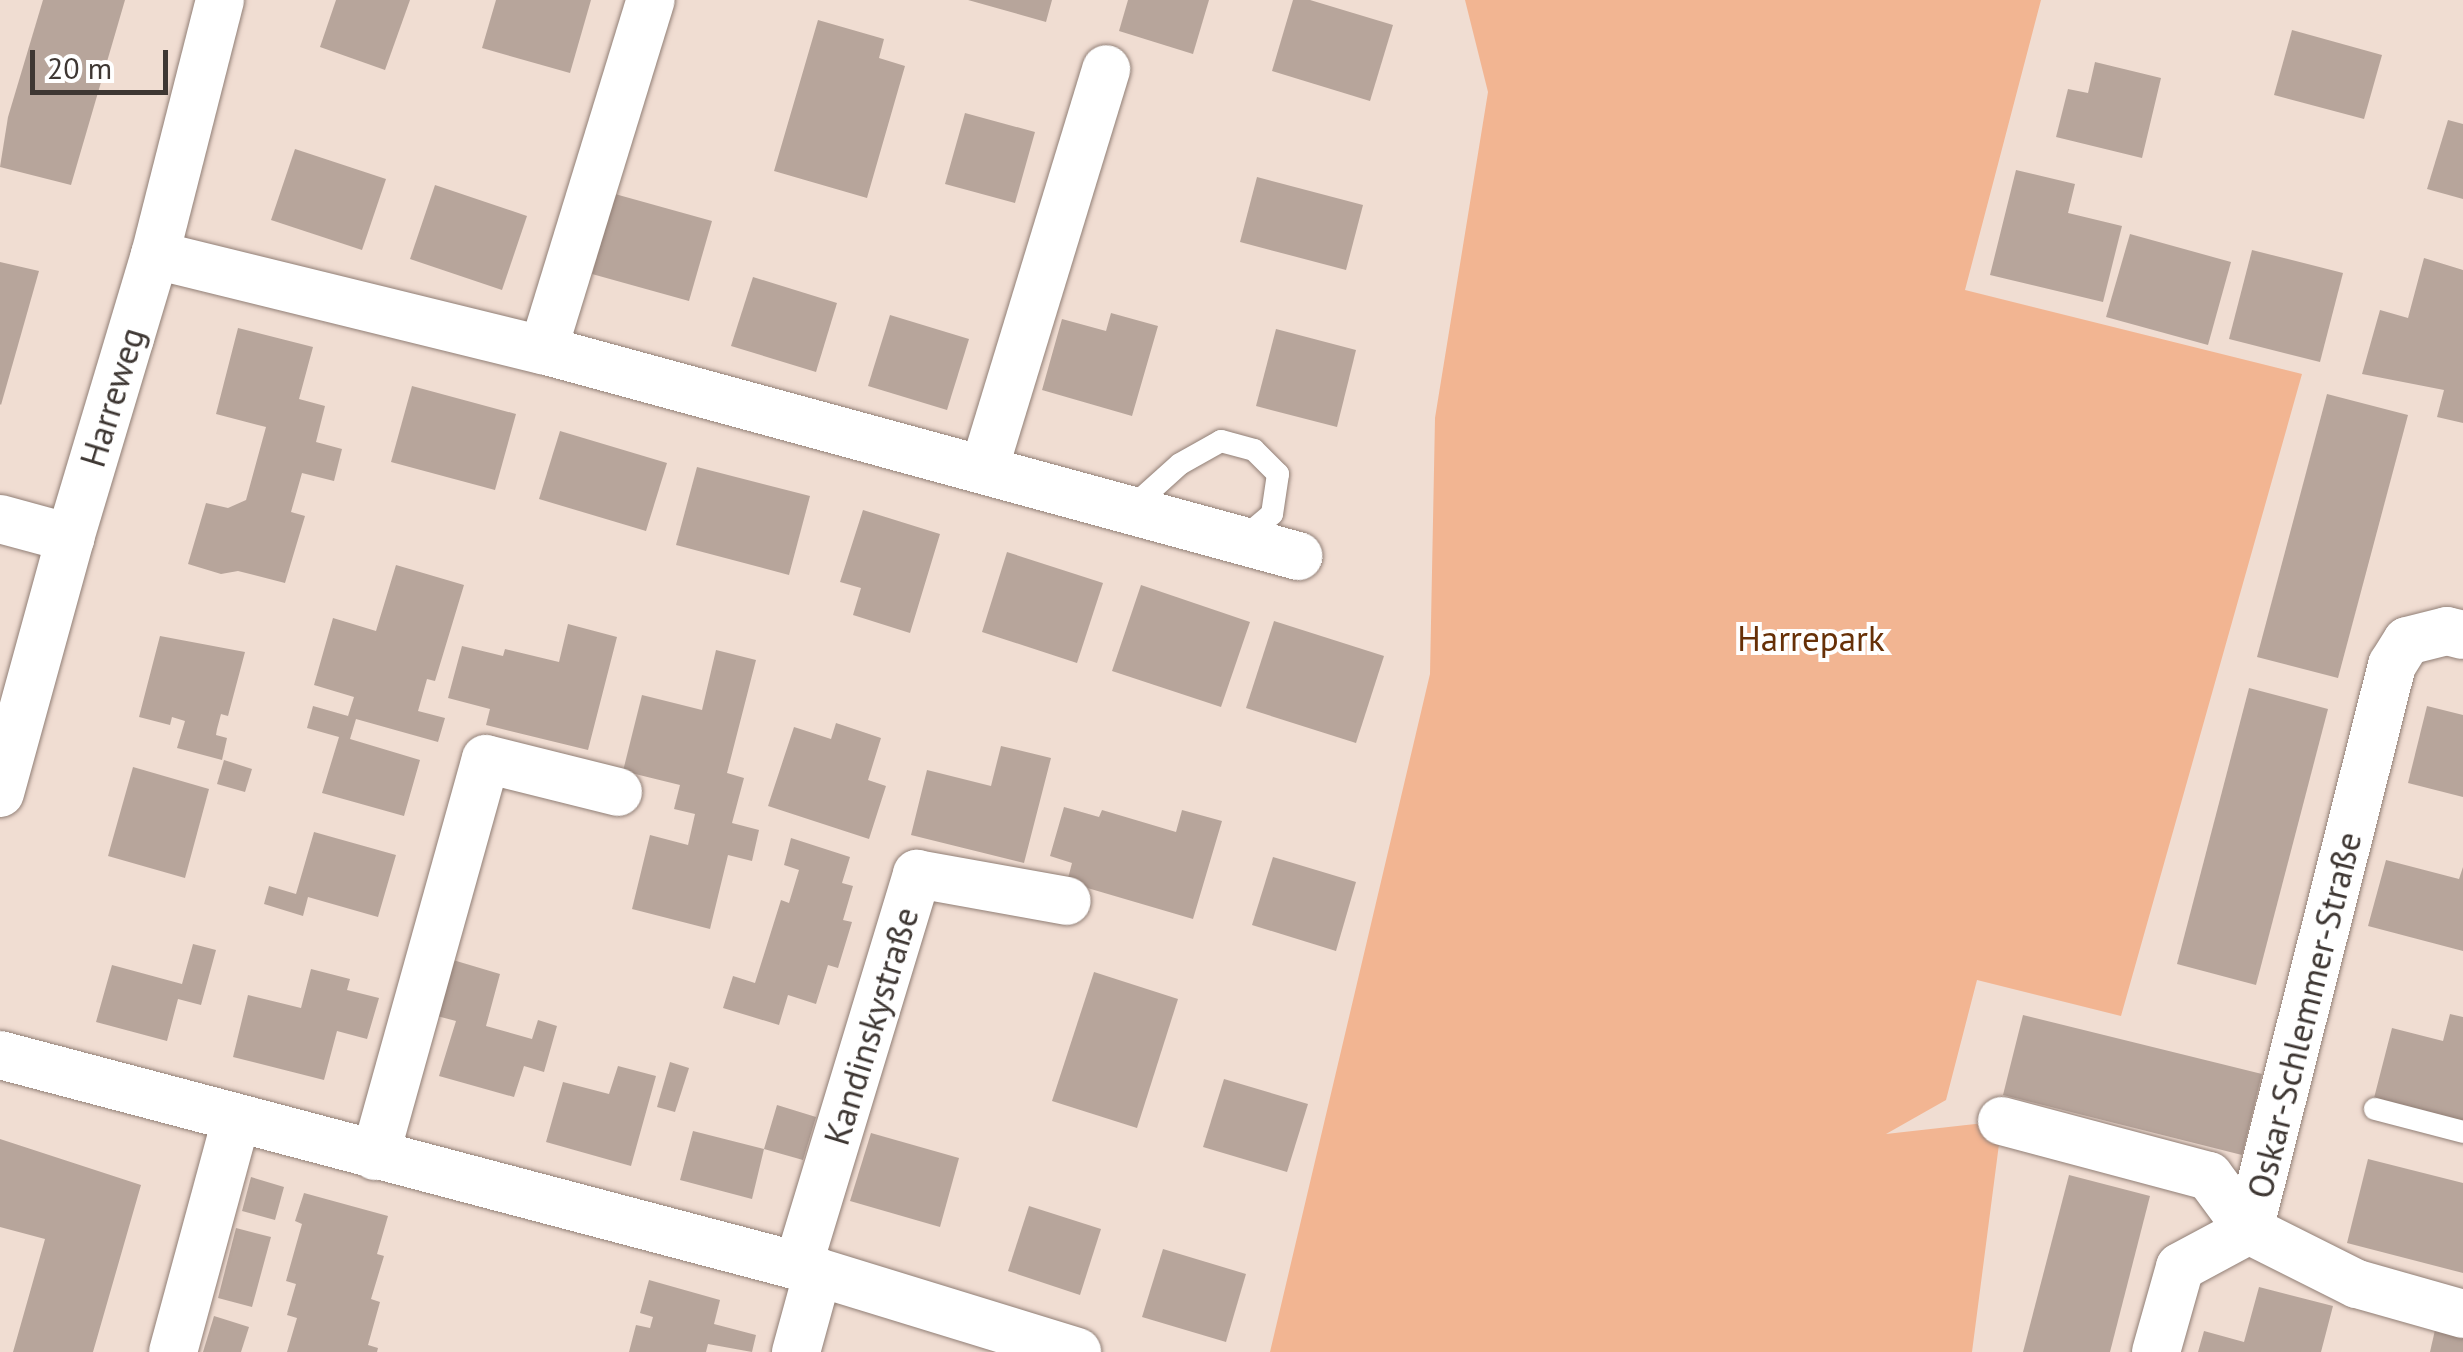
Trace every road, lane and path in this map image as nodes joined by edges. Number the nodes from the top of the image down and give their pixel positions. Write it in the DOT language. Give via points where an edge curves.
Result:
graph roads {
  1 [pos="220,0"];
  2 [pos="651,0"];
  3 [pos="1106,69"];
  4 [pos="155,255"];
  5 [pos="543,350"];
  6 [pos="984,469"];
  7 [pos="1130,509"];
  8 [pos="0,519"];
  9 [pos="1213,532"];
  10 [pos="70,538"];
  11 [pos="1298,556"];
  12 [pos="2463,635"];
  13 [pos="618,792"];
  14 [pos="0,793"];
  15 [pos="1067,901"];
  16 [pos="0,1055"];
  17 [pos="2375,1109"];
  18 [pos="236,1120"];
  19 [pos="2002,1120"];
  20 [pos="2463,1132"];
  21 [pos="375,1156"];
  22 [pos="2250,1230"];
  23 [pos="808,1269"];
  24 [pos="2463,1314"];
  25 [pos="173,1352"];
  26 [pos="796,1352"];
  27 [pos="1077,1352"];
  28 [pos="2156,1352"];
  1 -- 4 [label="street, Harreweg"];
  2 -- 5 [label="street"];
  3 -- 6 [label="street"];
  4 -- 5 [label="street"];
  4 -- 10 [label="street, Harreweg"];
  5 -- 6 [label="street"];
  6 -- 7 [label="street"];
  7 -- 9 [label="street"];
  7 -- 9 [label="lane" via="1180,464 1221,441 1254,450 1278,474 1272,514 1253,530"];
  8 -- 10 [label="street"];
  9 -- 11 [label="street"];
  10 -- 14 [label="street, Harreweg"];
  12 -- 22 [label="street, Oskar-Schlemmer-Straße" via="2446,631 2408,641 2392,664"];
  13 -- 21 [label="street" via="486,759"];
  15 -- 23 [label="street, Kandinskystraße" via="917,874"];
  16 -- 18 [label="street"];
  17 -- 20 [label="lane"];
  18 -- 21 [label="street"];
  18 -- 25 [label="street"];
  19 -- 22 [label="street" via="2209,1176"];
  21 -- 23 [label="street"];
  22 -- 24 [label="street" via="2357,1284"];
  22 -- 28 [label="street, Oskar-Schlemmer-Straße" via="2180,1266"];
  23 -- 26 [label="street"];
  23 -- 27 [label="street"];
}
